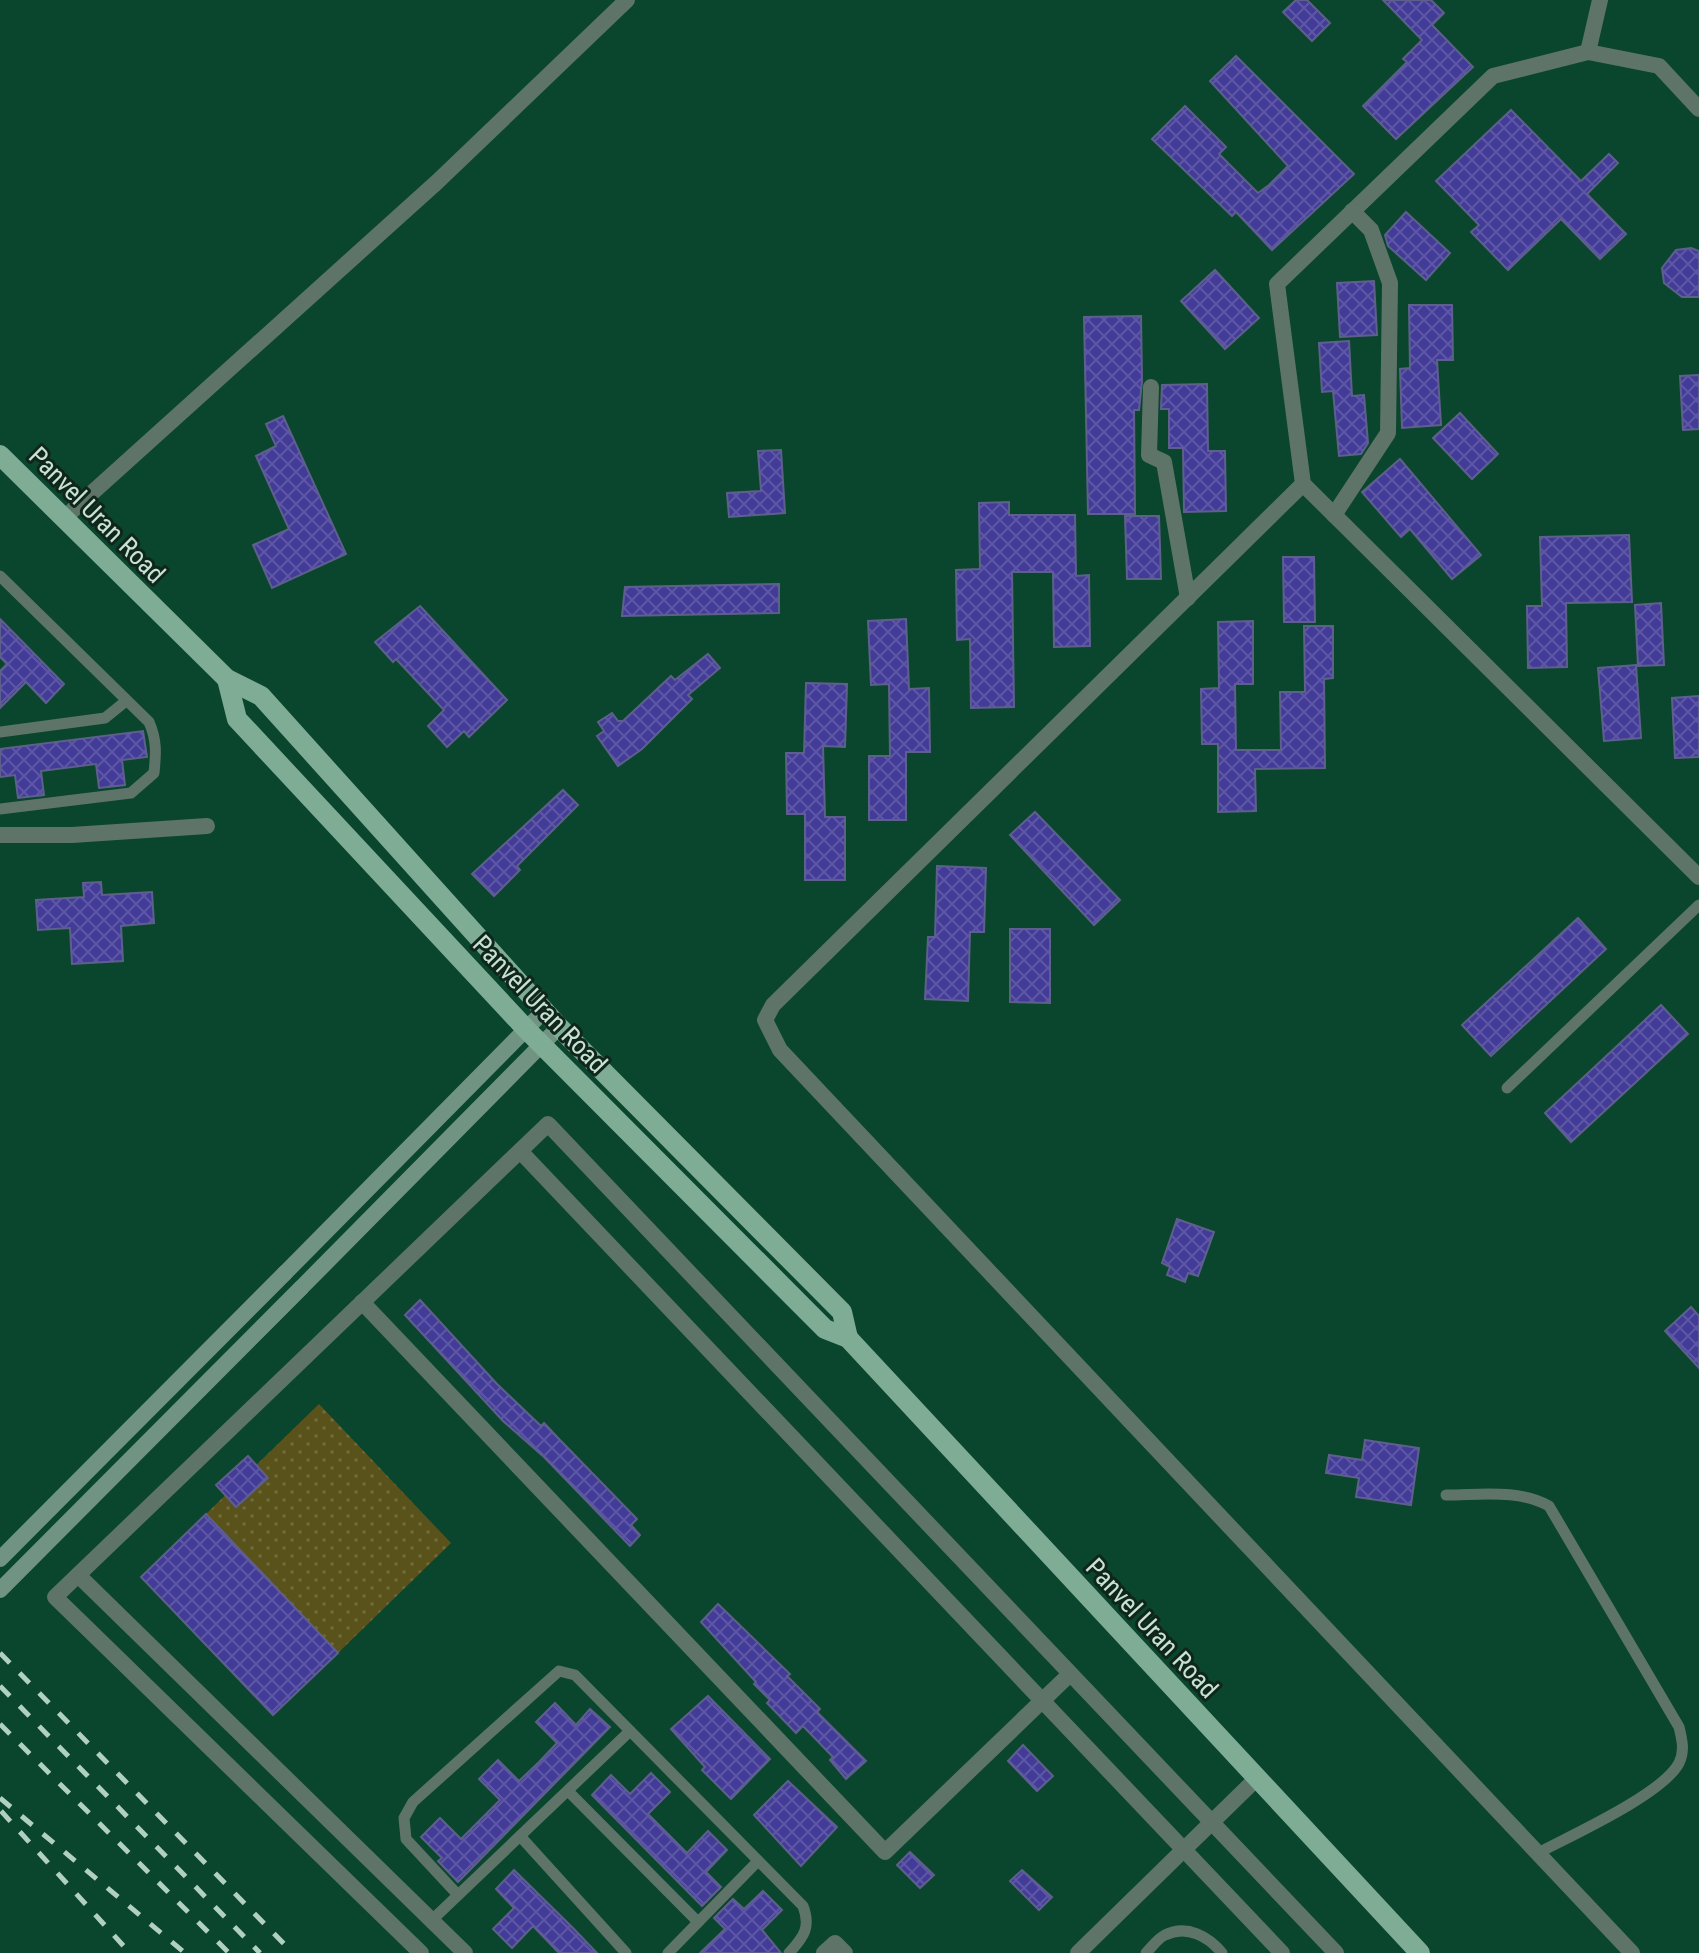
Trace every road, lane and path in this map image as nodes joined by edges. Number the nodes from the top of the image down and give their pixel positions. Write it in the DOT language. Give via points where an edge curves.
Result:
graph roads {
  1 [pos="627,0"];
  2 [pos="1600,0"];
  3 [pos="1588,52"];
  4 [pos="1699,109"];
  5 [pos="1352,211"];
  6 [pos="1151,387"];
  7 [pos="0,455"];
  8 [pos="1303,484"];
  9 [pos="1334,515"];
  10 [pos="63,519"];
  11 [pos="0,576"];
  12 [pos="1188,598"];
  13 [pos="227,679"];
  14 [pos="126,701"];
  15 [pos="0,732"];
  16 [pos="0,809"];
  17 [pos="207,826"];
  18 [pos="0,835"];
  19 [pos="1699,877"];
  20 [pos="1699,905"];
  21 [pos="544,1011"];
  22 [pos="559,1027"];
  23 [pos="527,1030"];
  24 [pos="542,1045"];
  25 [pos="1507,1088"];
  26 [pos="520,1151"];
  27 [pos="362,1302"];
  28 [pos="848,1338"];
  29 [pos="1446,1495"];
  30 [pos="0,1559"];
  31 [pos="78,1575"];
  32 [pos="0,1590"];
  33 [pos="1070,1674"];
  34 [pos="1042,1701"];
  35 [pos="630,1731"];
  36 [pos="1256,1779"];
  37 [pos="568,1791"];
  38 [pos="1211,1822"];
  39 [pos="520,1836"];
  40 [pos="1183,1849"];
  41 [pos="1538,1853"];
  42 [pos="758,1861"];
  43 [pos="458,1895"];
  44 [pos="432,1920"];
  45 [pos="698,1922"];
  46 [pos="1275,1950"];
  47 [pos="421,1953"];
  48 [pos="465,1953"];
  49 [pos="626,1953"];
  50 [pos="668,1953"];
  51 [pos="789,1953"];
  52 [pos="824,1953"];
  53 [pos="845,1953"];
  54 [pos="1078,1953"];
  55 [pos="1146,1953"];
  56 [pos="1222,1953"];
  57 [pos="1336,1953"];
  58 [pos="1420,1953"];
  59 [pos="1632,1953"];
  1 -- 10 [label="street" via="437,182"];
  2 -- 3 [label="street"];
  3 -- 4 [label="street" via="1659,66"];
  3 -- 5 [label="street" via="1493,76"];
  5 -- 8 [label="street" via="1277,284"];
  5 -- 9 [label="street" via="1371,230 1390,283 1388,433"];
  6 -- 12 [label="street" via="1149,455 1164,462"];
  7 -- 10 [label="main road, Panvel Uran Road"];
  8 -- 9 [label="street"];
  8 -- 12 [label="street"];
  9 -- 19 [label="street"];
  10 -- 13 [label="main road, Panvel Uran Road"];
  11 -- 14 [label="lane"];
  12 -- 41 [label="street" via="773,1005 765,1020 780,1050"];
  13 -- 21 [label="main road, Panvel Uran Road" via="261,696"];
  13 -- 23 [label="main road, Panvel Uran Road" via="237,719"];
  14 -- 15 [label="lane" via="105,718"];
  14 -- 16 [label="lane" via="149,722 156,738 154,773 142,785 131,793"];
  17 -- 18 [label="street"];
  20 -- 25 [label="lane"];
  21 -- 22 [label="main road, Panvel Uran Road"];
  21 -- 23 [label="main road"];
  22 -- 24 [label="main road"];
  22 -- 28 [label="main road, Panvel Uran Road" via="842,1312"];
  23 -- 24 [label="main road, Panvel Uran Road"];
  23 -- 30 [label="main road, bridge"];
  24 -- 28 [label="main road, Panvel Uran Road" via="825,1329"];
  24 -- 32 [label="main road, bridge"];
  26 -- 27 [label="street"];
  26 -- 33 [label="street" via="548,1124"];
  26 -- 34 [label="street"];
  27 -- 31 [label="street"];
  27 -- 34 [label="street" via="885,1852"];
  28 -- 36 [label="main road, Panvel Uran Road"];
  29 -- 41 [label="lane" via="1509,1494 1533,1497 1549,1506 1683,1742 1680,1762 1661,1785"];
  31 -- 44 [label="street"];
  31 -- 47 [label="street" via="55,1597"];
  33 -- 34 [label="street"];
  33 -- 38 [label="street"];
  34 -- 40 [label="street"];
  35 -- 37 [label="lane"];
  35 -- 42 [label="lane"];
  35 -- 43 [label="lane" via="575,1675 559,1671 413,1802 404,1818 406,1839"];
  36 -- 38 [label="street"];
  36 -- 58 [label="main road, Panvel Uran Road"];
  37 -- 39 [label="lane"];
  37 -- 45 [label="lane"];
  38 -- 40 [label="street"];
  38 -- 57 [label="street"];
  39 -- 43 [label="lane"];
  39 -- 49 [label="lane"];
  40 -- 46 [label="street"];
  40 -- 54 [label="street"];
  41 -- 59 [label="street"];
  42 -- 45 [label="lane"];
  42 -- 51 [label="lane" via="803,1906 808,1920 804,1937"];
  43 -- 44 [label="lane"];
  44 -- 48 [label="street"];
  45 -- 50 [label="lane"];
  52 -- 53 [label="street" via="835,1943"];
  55 -- 56 [label="lane" via="1165,1934 1191,1932 1210,1938"];
}
